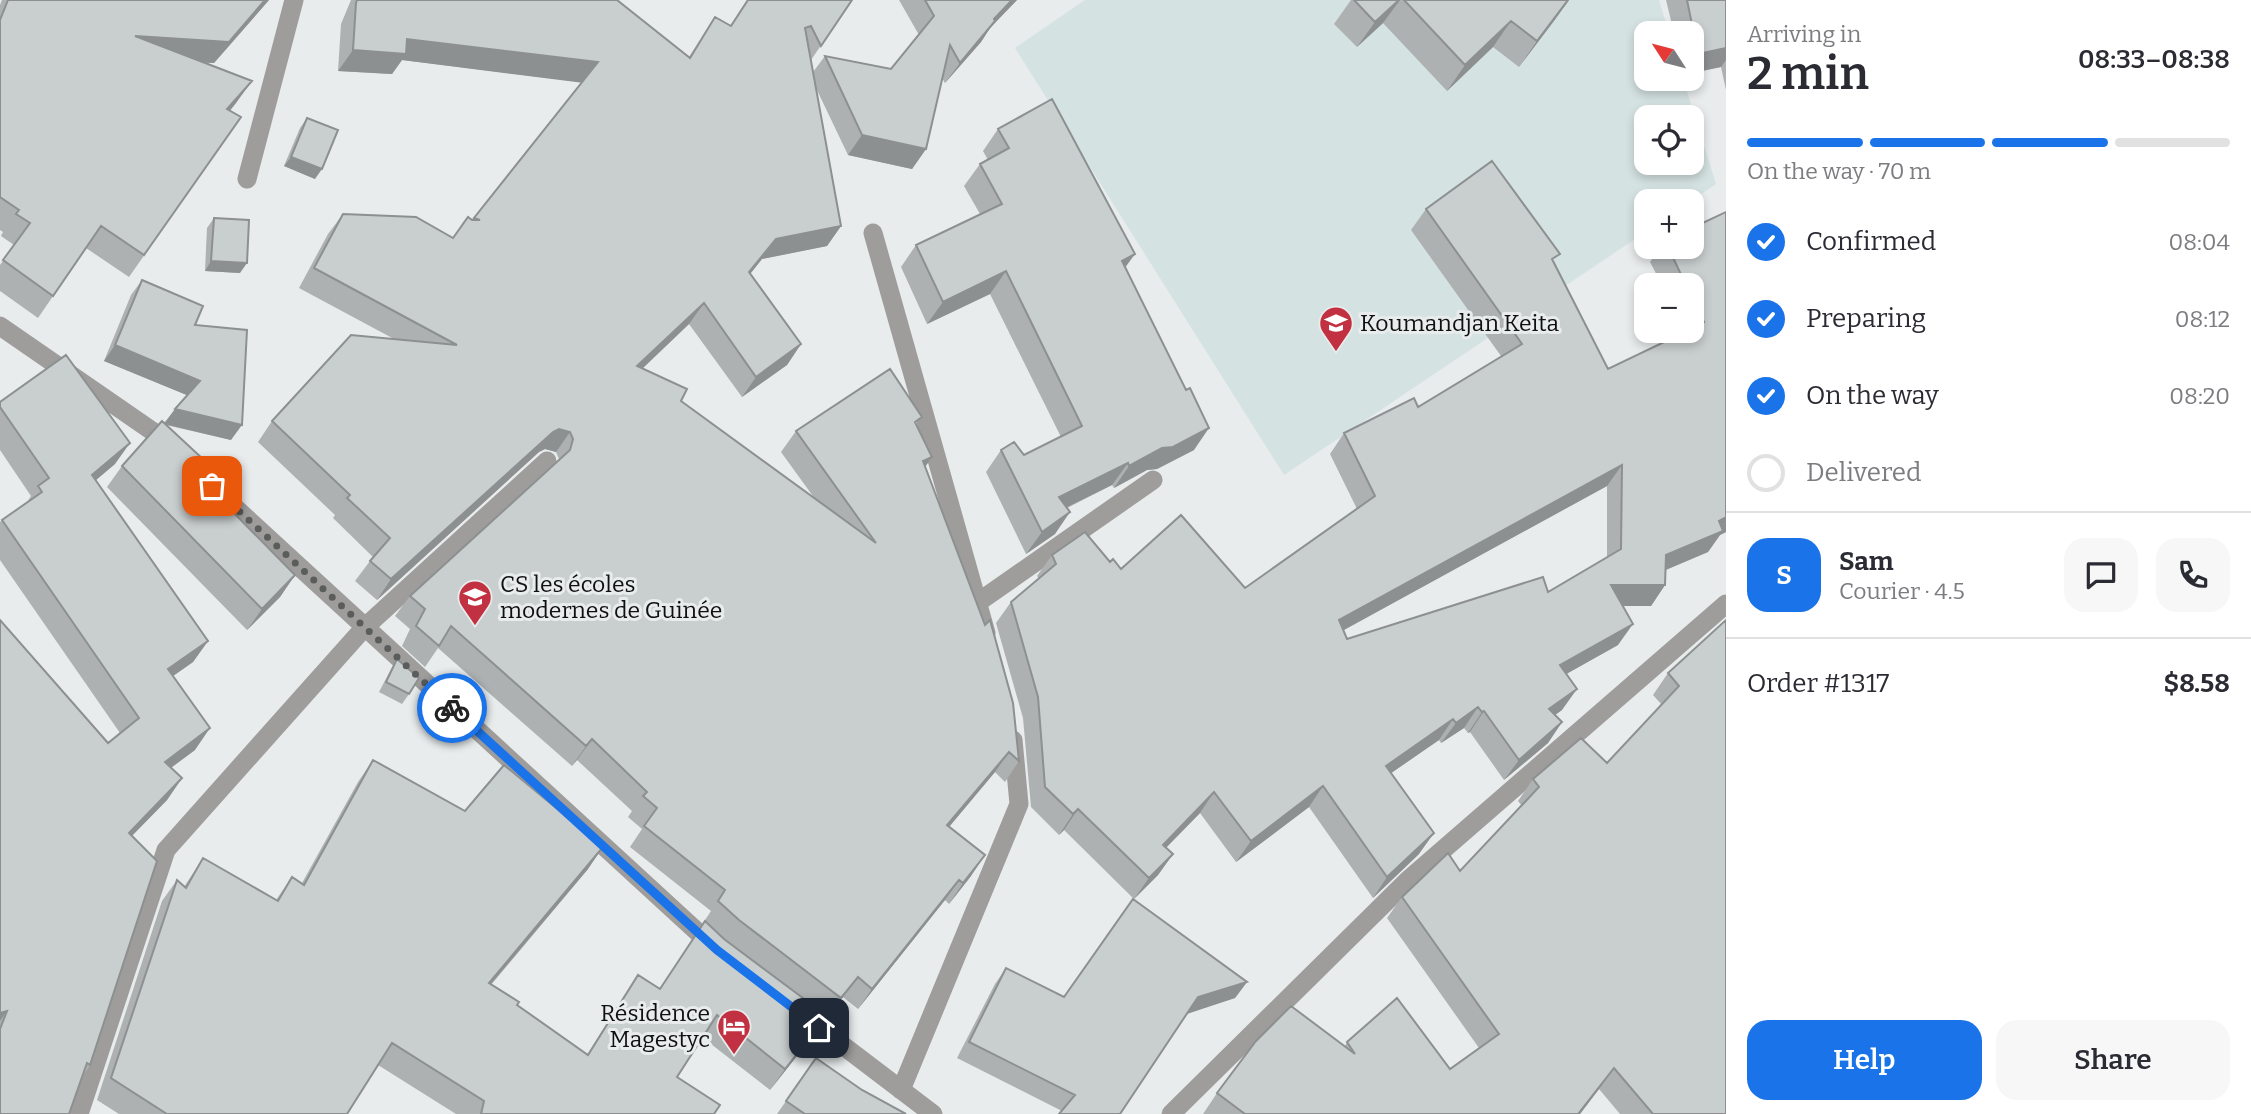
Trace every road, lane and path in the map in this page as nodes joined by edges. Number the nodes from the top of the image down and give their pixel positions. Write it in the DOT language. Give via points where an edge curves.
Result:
graph roads {
  1 [pos="294,0"];
  2 [pos="247,179"];
  3 [pos="873,233"];
  4 [pos="0,326"];
  5 [pos="547,461"];
  6 [pos="1153,480"];
  7 [pos="977,603"];
  8 [pos="1726,604"];
  9 [pos="364,628"];
  10 [pos="992,655"];
  11 [pos="1011,721"];
  12 [pos="728,958"];
  13 [pos="782,1000"];
  14 [pos="901,1090"];
  15 [pos="79,1114"];
  16 [pos="933,1114"];
  17 [pos="1171,1114"];
  1 -- 2 [label="street"];
  3 -- 7 [label="street"];
  4 -- 9 [label="street" via="155,433"];
  5 -- 9 [label="street"];
  6 -- 7 [label="street"];
  7 -- 10 [label="street"];
  8 -- 17 [label="street" via="1408,881"];
  9 -- 12 [label="street"];
  9 -- 15 [label="street" via="166,850"];
  11 -- 14 [label="street" via="1019,804"];
  13 -- 14 [label="street"];
  14 -- 16 [label="street"];
}
